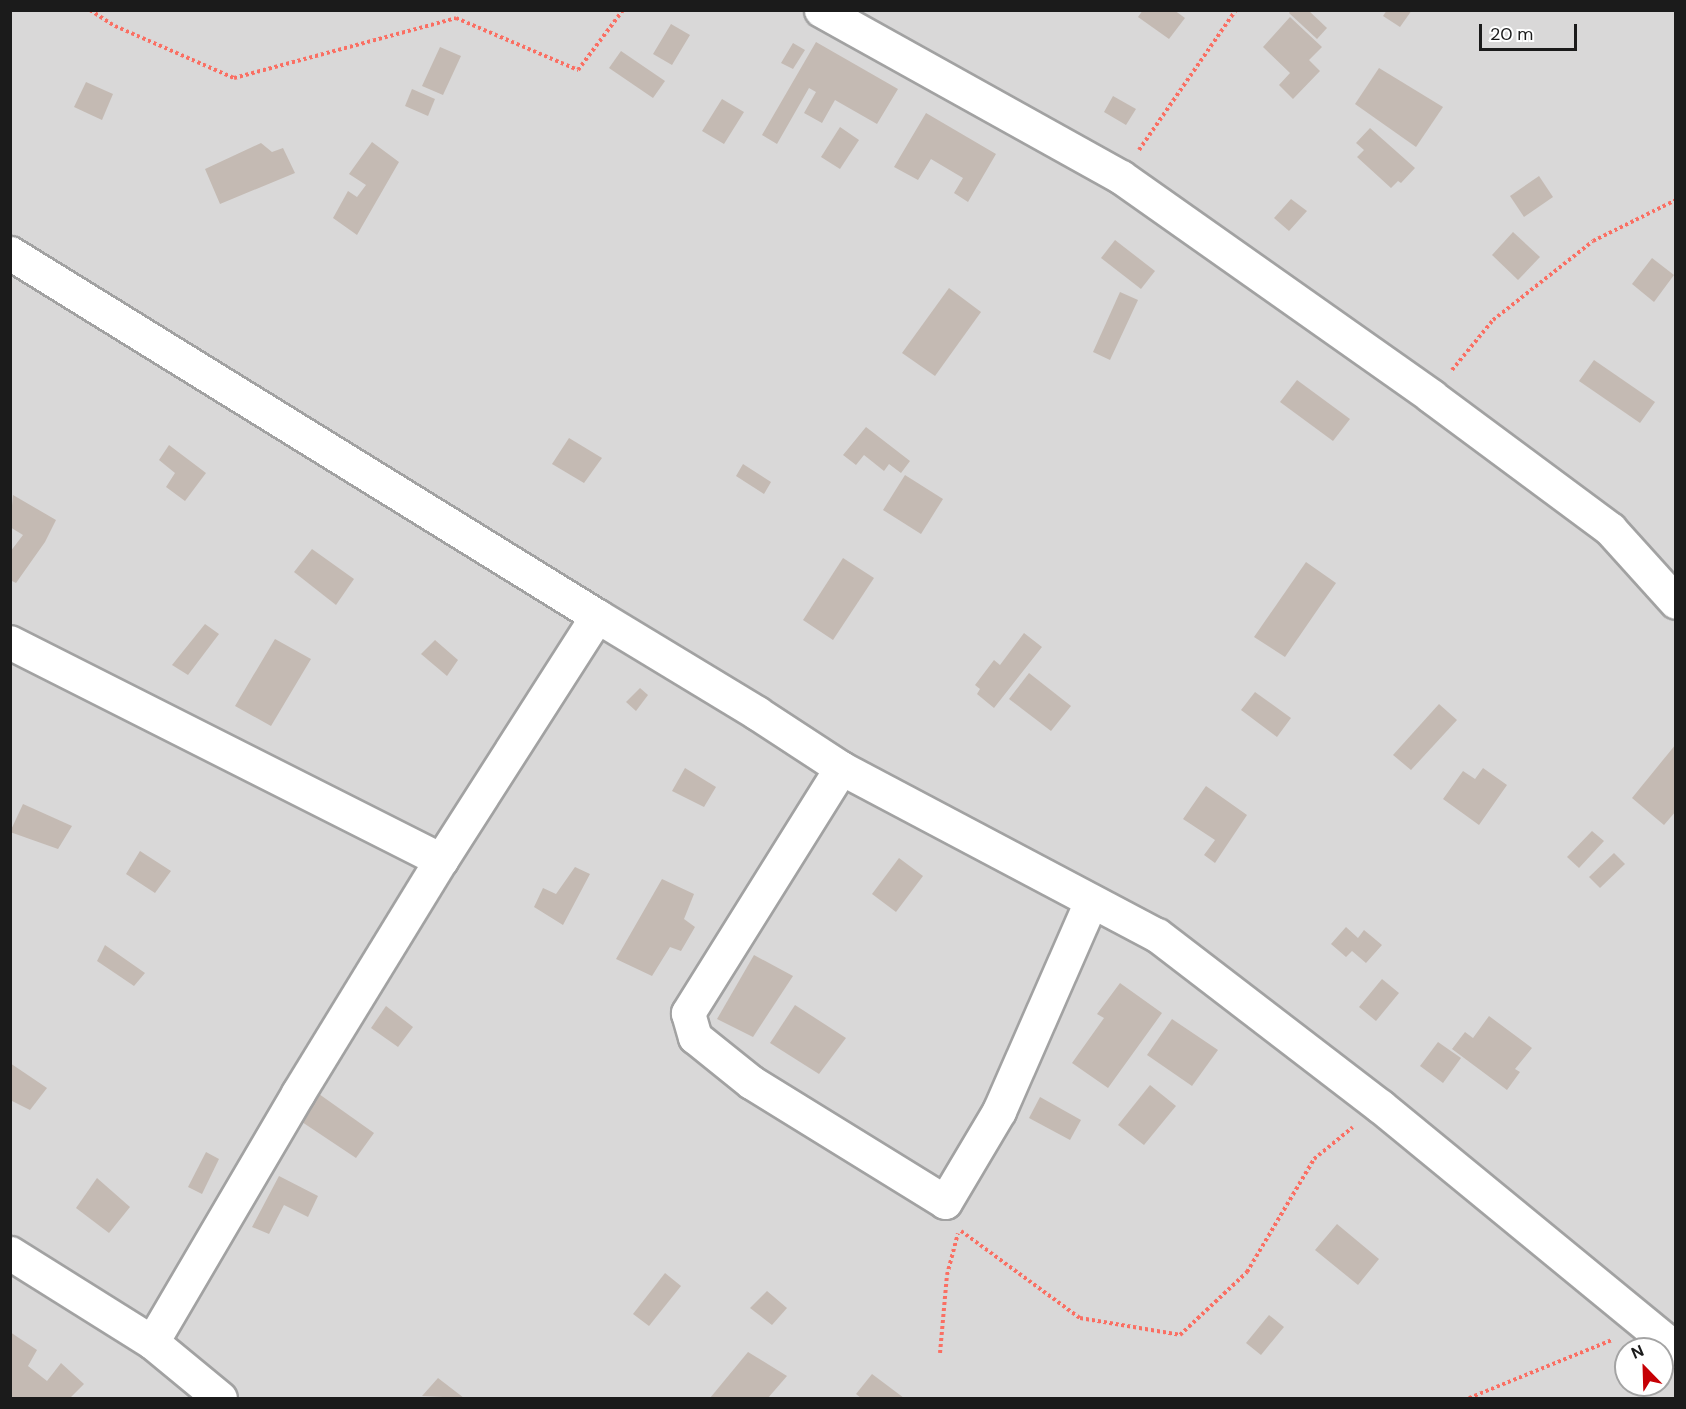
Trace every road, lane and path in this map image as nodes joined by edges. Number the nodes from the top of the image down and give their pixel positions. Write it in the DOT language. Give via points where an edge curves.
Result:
graph roads {
  1 [pos="90,10"];
  2 [pos="623,10"];
  3 [pos="821,10"];
  4 [pos="1236,10"];
  5 [pos="1121,177"];
  6 [pos="1676,200"];
  7 [pos="10,253"];
  8 [pos="1431,396"];
  9 [pos="1676,602"];
  10 [pos="597,616"];
  11 [pos="10,642"];
  12 [pos="841,768"];
  13 [pos="441,860"];
  14 [pos="1091,901"];
  15 [pos="1380,1106"];
  16 [pos="10,1253"];
  17 [pos="1646,1326"];
  18 [pos="152,1342"];
  19 [pos="1676,1349"];
  20 [pos="940,1353"];
  21 [pos="220,1398"];
  22 [pos="1469,1398"];
  1 -- 2 [label="path" via="115,26 234,78 456,18 578,70"];
  3 -- 5 [label="street"];
  4 -- 5 [label="path"];
  5 -- 8 [label="street"];
  6 -- 8 [label="path" via="1593,241 1493,320"];
  7 -- 10 [label="street"];
  8 -- 9 [label="street" via="1610,529"];
  10 -- 12 [label="street" via="758,712"];
  10 -- 13 [label="street"];
  11 -- 13 [label="street"];
  12 -- 14 [label="street"];
  12 -- 14 [label="street" via="688,1013 695,1036 751,1082 945,1202 999,1111"];
  13 -- 18 [label="street"];
  14 -- 15 [label="street" via="1156,935"];
  15 -- 17 [label="street"];
  15 -- 20 [label="path" via="1314,1159 1247,1272 1180,1335 1080,1318 959,1229 947,1275"];
  16 -- 18 [label="street"];
  17 -- 19 [label="street"];
  17 -- 22 [label="path"];
  18 -- 21 [label="street"];
}
